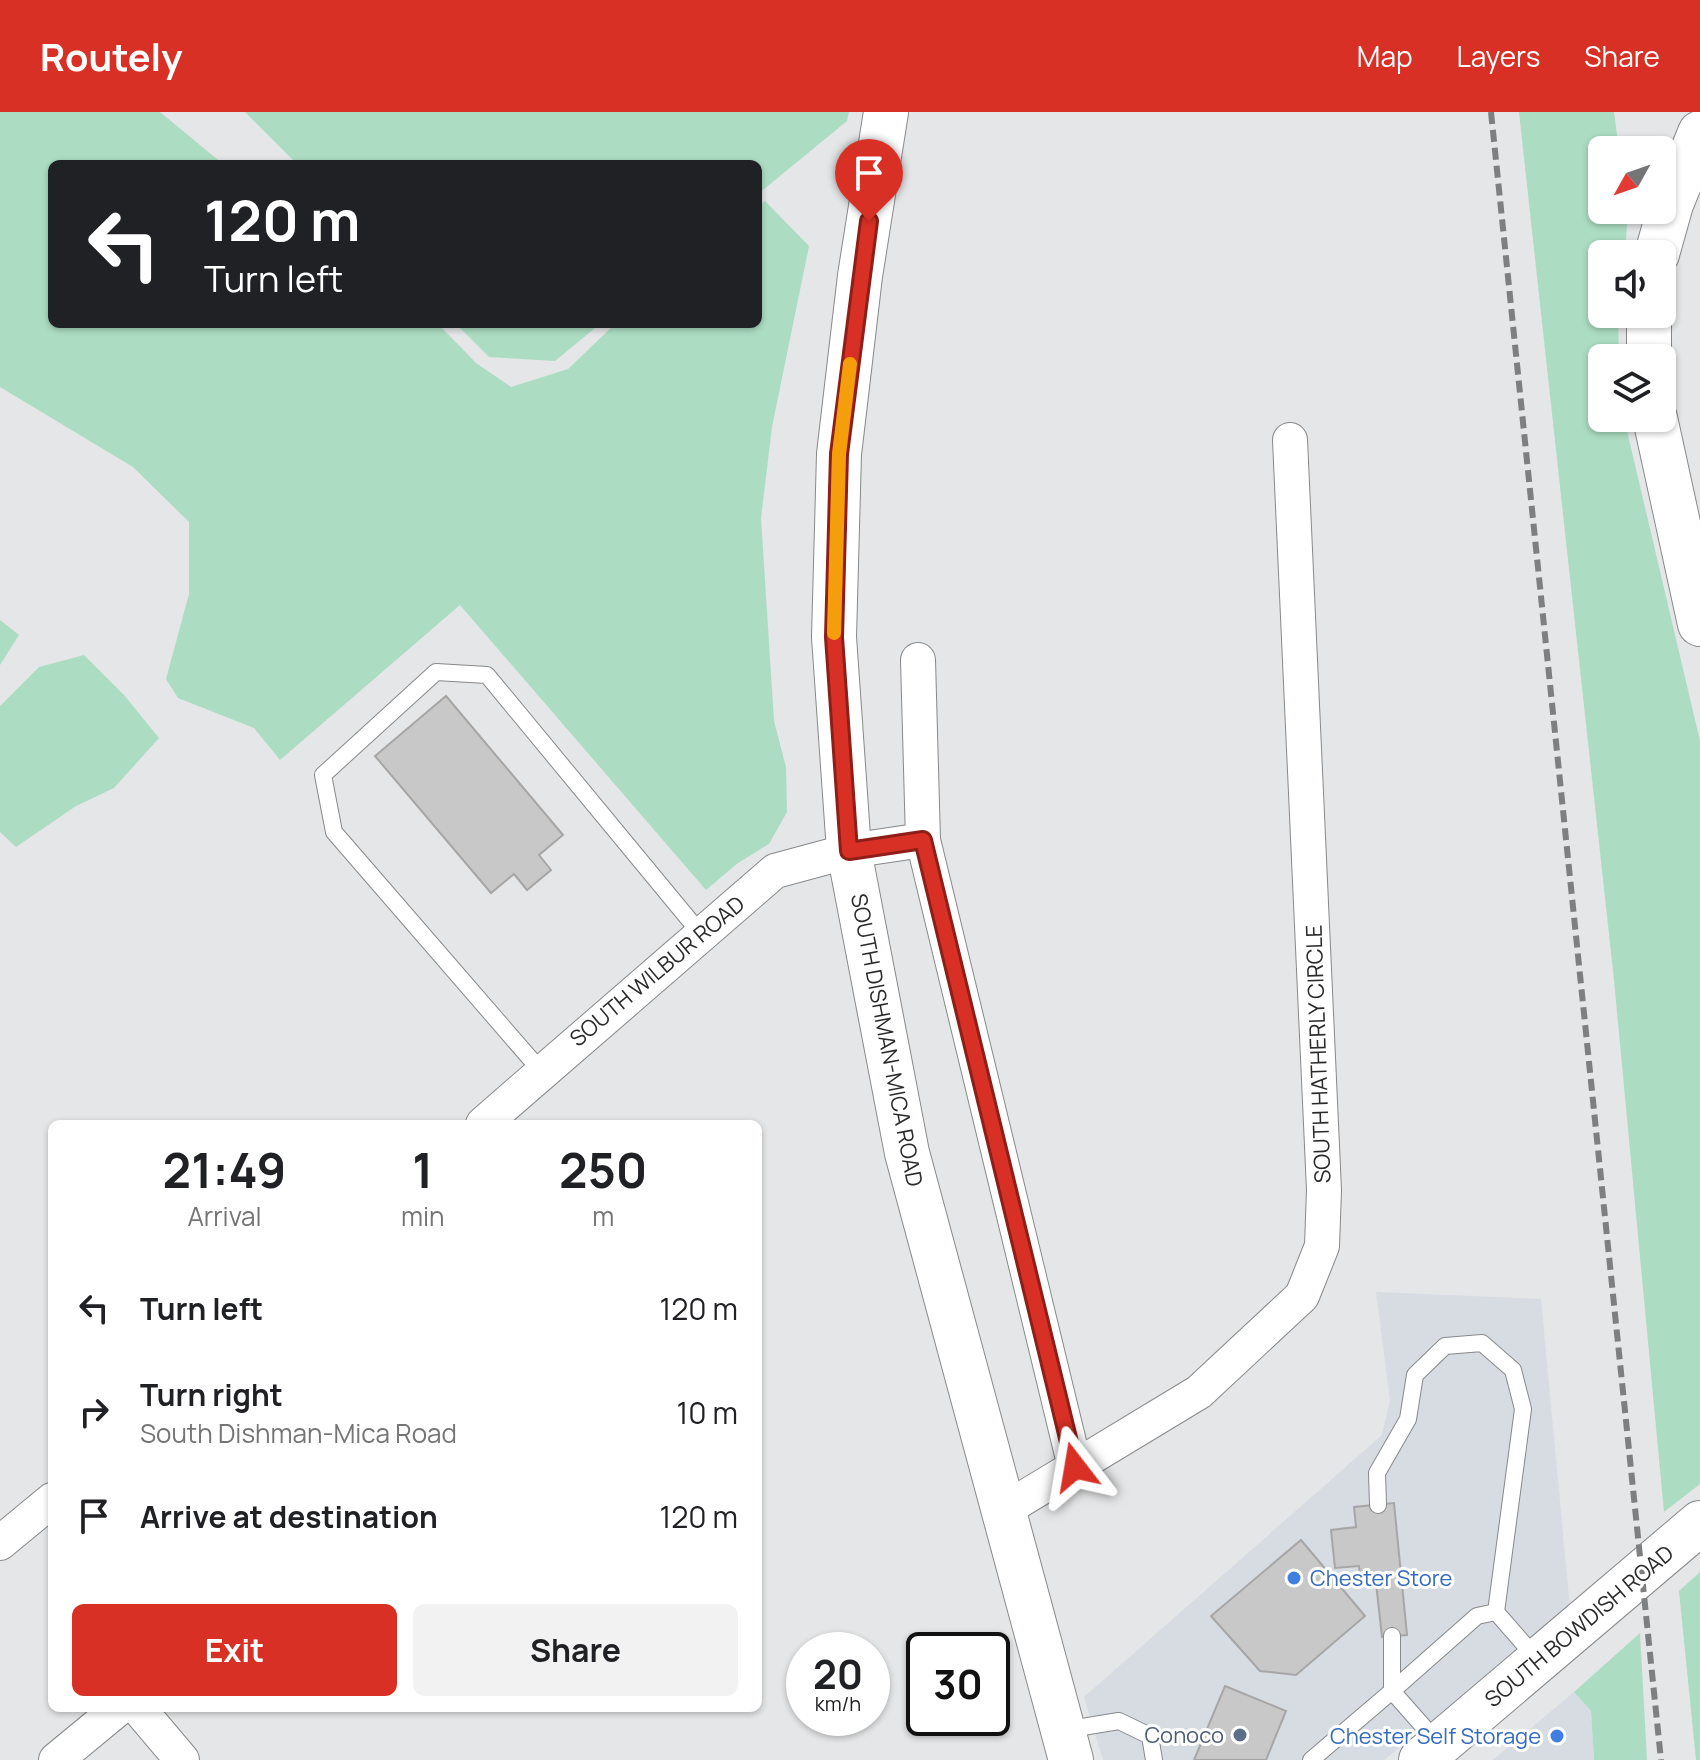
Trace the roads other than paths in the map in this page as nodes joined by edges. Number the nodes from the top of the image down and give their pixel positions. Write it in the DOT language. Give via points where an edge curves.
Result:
graph roads {
  1 [pos="886,112"];
  2 [pos="1700,133"];
  3 [pos="1661,240"];
  4 [pos="1658,432"];
  5 [pos="1290,440"];
  6 [pos="1700,624"];
  7 [pos="918,660"];
  8 [pos="923,840"];
  9 [pos="849,851"];
  10 [pos="701,934"];
  11 [pos="541,1071"];
  12 [pos="487,1120"];
  13 [pos="1075,1467"];
  14 [pos="48,1503"];
  15 [pos="1378,1505"];
  16 [pos="1004,1510"];
  17 [pos="1700,1523"];
  18 [pos="5,1533"];
  19 [pos="1496,1612"];
  20 [pos="1392,1636"];
  21 [pos="1538,1660"];
  22 [pos="1392,1691"];
  23 [pos="114,1712"];
  24 [pos="141,1712"];
  25 [pos="1067,1745"];
  26 [pos="1437,1755"];
  27 [pos="56,1760"];
  28 [pos="182,1760"];
  29 [pos="1154,1760"];
  30 [pos="1311,1760"];
  1 -- 9 [label="main road, SOUTH DISHMAN-MICA ROAD" via="839,454 834,637"];
  2 -- 3 [label="main road"];
  4 -- 6 [label="main road"];
  5 -- 13 [label="street, SOUTH HATHERLY CIRCLE" via="1324,1190 1322,1246 1302,1296 1199,1392"];
  7 -- 8 [label="street"];
  8 -- 9 [label="street, SOUTH WILBUR ROAD"];
  8 -- 13 [label="street"];
  9 -- 10 [label="street, SOUTH WILBUR ROAD" via="775,871"];
  9 -- 16 [label="main road, SOUTH DISHMAN-MICA ROAD" via="907,1153"];
  10 -- 11 [label="street, SOUTH WILBUR ROAD"];
  10 -- 11 [label="lane" via="487,675 436,672 323,775 334,832"];
  11 -- 12 [label="street, SOUTH WILBUR ROAD"];
  13 -- 16 [label="street, SOUTH HATHERLY CIRCLE"];
  14 -- 18 [label="street"];
  15 -- 19 [label="lane" via="1377,1473 1408,1419 1415,1375 1445,1346 1482,1343 1513,1370 1523,1409"];
  16 -- 25 [label="main road, SOUTH DISHMAN-MICA ROAD"];
  17 -- 21 [label="main road, SOUTH BOWDISH ROAD"];
  19 -- 21 [label="lane"];
  19 -- 22 [label="lane" via="1477,1616"];
  20 -- 22 [label="lane"];
  21 -- 26 [label="main road, SOUTH BOWDISH ROAD"];
  22 -- 26 [label="lane"];
  22 -- 30 [label="lane"];
  23 -- 27 [label="street"];
  24 -- 28 [label="street"];
  25 -- 29 [label="lane" via="1119,1721 1150,1736"];
}
